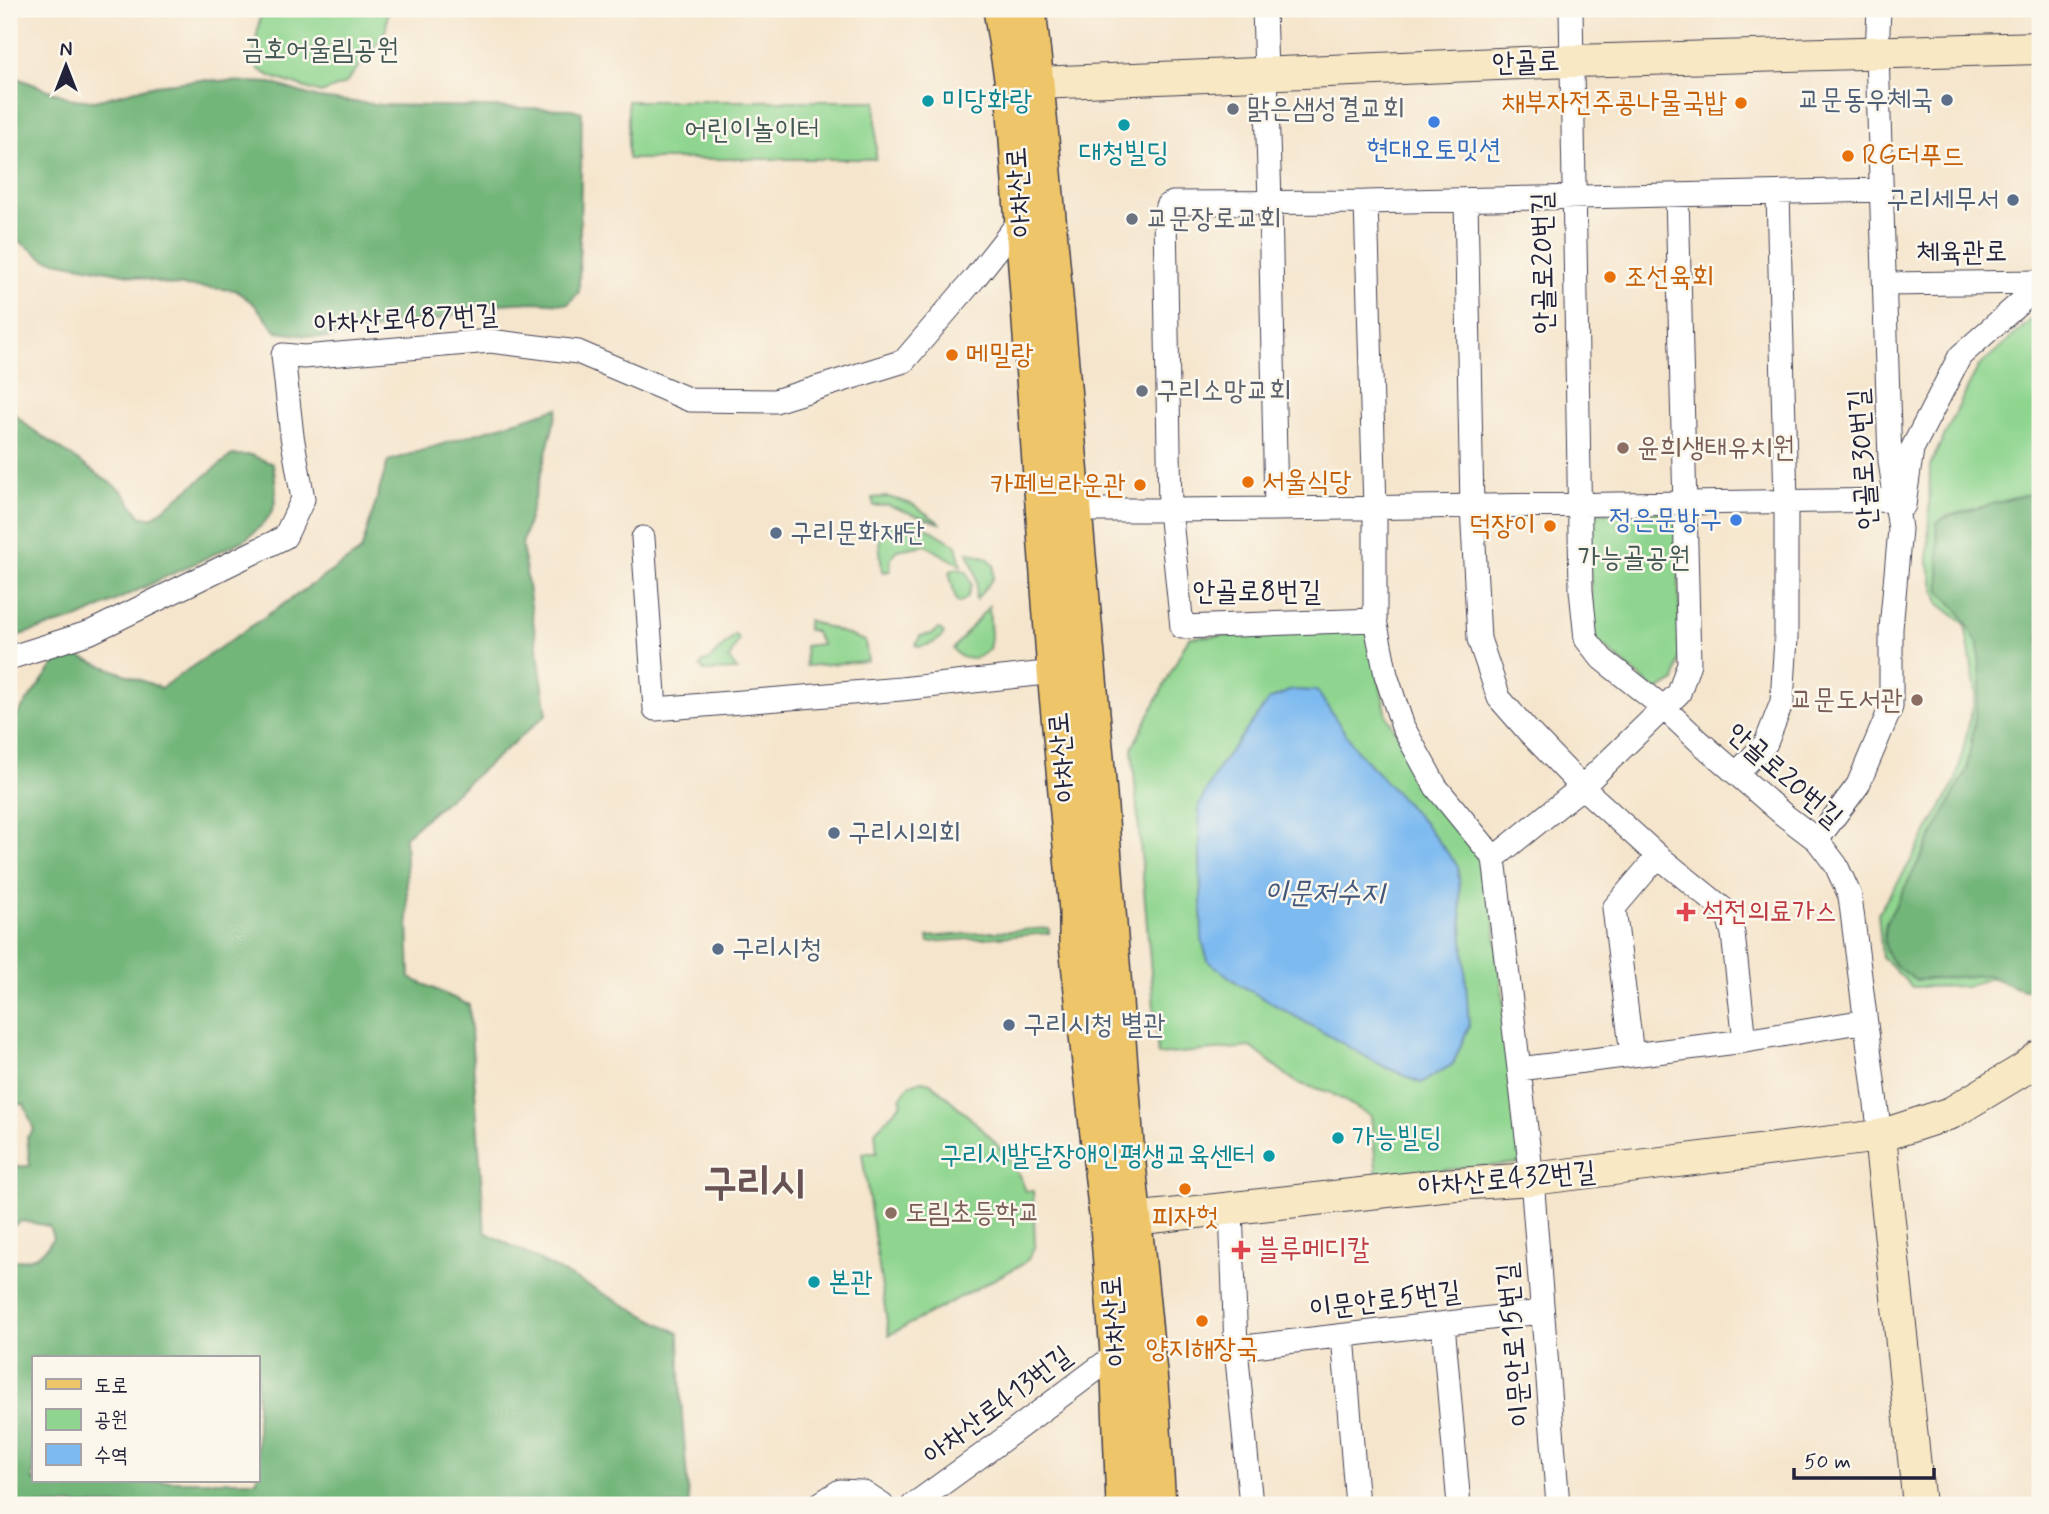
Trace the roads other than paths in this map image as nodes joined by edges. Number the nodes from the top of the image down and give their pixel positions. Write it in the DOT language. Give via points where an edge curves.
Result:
graph roads {
  1 [pos="1001,9"];
  2 [pos="1028,9"];
  3 [pos="1264,9"];
  4 [pos="1571,9"];
  5 [pos="1879,9"];
  6 [pos="2040,48"];
  7 [pos="1877,53"];
  8 [pos="1573,61"];
  9 [pos="1266,72"];
  10 [pos="1025,83"];
  11 [pos="1882,190"];
  12 [pos="1778,192"];
  13 [pos="1677,195"];
  14 [pos="1573,197"];
  15 [pos="1466,200"];
  16 [pos="1270,202"];
  17 [pos="1366,202"];
  18 [pos="1022,218"];
  19 [pos="1885,284"];
  20 [pos="2040,284"];
  21 [pos="1896,500"];
  22 [pos="1786,502"];
  23 [pos="1685,503"];
  24 [pos="1579,505"];
  25 [pos="1472,507"];
  26 [pos="1376,508"];
  27 [pos="1276,509"];
  28 [pos="1074,510"];
  29 [pos="1170,510"];
  30 [pos="1900,529"];
  31 [pos="643,538"];
  32 [pos="1375,620"];
  33 [pos="9,659"];
  34 [pos="1055,672"];
  35 [pos="1664,708"];
  36 [pos="1737,773"];
  37 [pos="1582,787"];
  38 [pos="1817,840"];
  39 [pos="1658,856"];
  40 [pos="1494,858"];
  41 [pos="1865,1021"];
  42 [pos="1745,1041"];
  43 [pos="1632,1055"];
  44 [pos="2040,1056"];
  45 [pos="1519,1069"];
  46 [pos="1880,1136"];
  47 [pos="1532,1179"];
  48 [pos="1231,1208"];
  49 [pos="1133,1219"];
  50 [pos="1541,1312"];
  51 [pos="1443,1324"];
  52 [pos="1343,1336"];
  53 [pos="1236,1348"];
  54 [pos="1118,1353"];
  55 [pos="818,1505"];
  56 [pos="882,1505"];
  57 [pos="913,1505"];
  58 [pos="1125,1505"];
  59 [pos="1158,1505"];
  60 [pos="1251,1505"];
  61 [pos="1357,1505"];
  62 [pos="1459,1505"];
  63 [pos="1558,1505"];
  64 [pos="1919,1505"];
  1 -- 10 [label="main road, 아차산로"];
  2 -- 10 [label="main road, 아차산로"];
  3 -- 9 [label="street"];
  4 -- 8 [label="street, 안골로20번길"];
  5 -- 7 [label="street, 안골로30번길"];
  6 -- 7 [label="street, 안골로"];
  7 -- 8 [label="street, 안골로"];
  7 -- 11 [label="street, 안골로30번길"];
  8 -- 9 [label="street, 안골로"];
  8 -- 14 [label="street, 안골로20번길"];
  9 -- 10 [label="street, 안골로"];
  9 -- 16 [label="street"];
  10 -- 18 [label="main road, 아차산로"];
  10 -- 28 [label="main road, 아차산로"];
  11 -- 12 [label="street"];
  11 -- 19 [label="street, 안골로30번길"];
  12 -- 13 [label="street"];
  12 -- 22 [label="street"];
  13 -- 14 [label="street"];
  13 -- 23 [label="street"];
  14 -- 15 [label="street"];
  14 -- 24 [label="street, 안골로20번길"];
  15 -- 17 [label="street"];
  15 -- 25 [label="street"];
  16 -- 17 [label="street"];
  16 -- 27 [label="street"];
  16 -- 29 [label="street" via="1173,203 1164,215"];
  17 -- 26 [label="street"];
  18 -- 33 [label="street, 아차산로487번길" via="904,361 775,401 690,400 578,352 490,341 283,355 303,499 285,537 91,632"];
  18 -- 34 [label="main road, 아차산로"];
  19 -- 20 [label="street, 체육관로"];
  19 -- 21 [label="street, 안골로30번길" via="1890,461"];
  20 -- 30 [label="street" via="1960,356 1912,449"];
  21 -- 22 [label="street"];
  21 -- 30 [label="street, 안골로30번길"];
  22 -- 23 [label="street"];
  22 -- 36 [label="street" via="1782,702 1766,743"];
  23 -- 24 [label="street"];
  23 -- 35 [label="street" via="1689,663 1679,693"];
  24 -- 25 [label="street"];
  24 -- 35 [label="street, 안골로20번길" via="1586,639 1602,659"];
  25 -- 26 [label="street"];
  25 -- 37 [label="street" via="1479,639 1499,698"];
  26 -- 27 [label="street"];
  26 -- 32 [label="street"];
  27 -- 29 [label="street"];
  28 -- 29 [label="street"];
  28 -- 49 [label="main road, 아차산로"];
  29 -- 32 [label="street, 안골로8번길" via="1182,627"];
  30 -- 38 [label="street, 안골로30번길" via="1891,629 1891,707 1858,785"];
  31 -- 34 [label="street" via="654,709"];
  32 -- 40 [label="street" via="1403,727 1436,787"];
  34 -- 54 [label="main road, 아차산로"];
  35 -- 36 [label="street, 안골로20번길"];
  35 -- 37 [label="street"];
  36 -- 38 [label="street, 안골로20번길"];
  37 -- 39 [label="street"];
  37 -- 40 [label="street"];
  38 -- 41 [label="street, 안골로20번길" via="1836,865 1850,896"];
  39 -- 42 [label="street" via="1727,912"];
  39 -- 43 [label="street" via="1614,908"];
  40 -- 45 [label="street"];
  41 -- 42 [label="street"];
  41 -- 46 [label="street, 안골로20번길"];
  42 -- 43 [label="street"];
  43 -- 45 [label="street"];
  44 -- 46 [label="street, 아차산로432번길" via="1951,1113"];
  45 -- 47 [label="street"];
  46 -- 47 [label="street, 아차산로432번길"];
  46 -- 64 [label="street"];
  47 -- 48 [label="street, 아차산로432번길"];
  47 -- 50 [label="street, 이문안로15번길"];
  48 -- 49 [label="street, 아차산로432번길"];
  48 -- 53 [label="street"];
  49 -- 59 [label="main road, 아차산로"];
  50 -- 51 [label="street, 이문안로5번길"];
  50 -- 63 [label="street, 이문안로15번길"];
  51 -- 52 [label="street, 이문안로5번길"];
  51 -- 62 [label="street"];
  52 -- 53 [label="street, 이문안로5번길"];
  52 -- 61 [label="street"];
  53 -- 60 [label="street"];
  54 -- 57 [label="street, 아차산로413번길"];
  54 -- 58 [label="main road, 아차산로"];
  55 -- 56 [label="street" via="840,1491 862,1492"];
}
